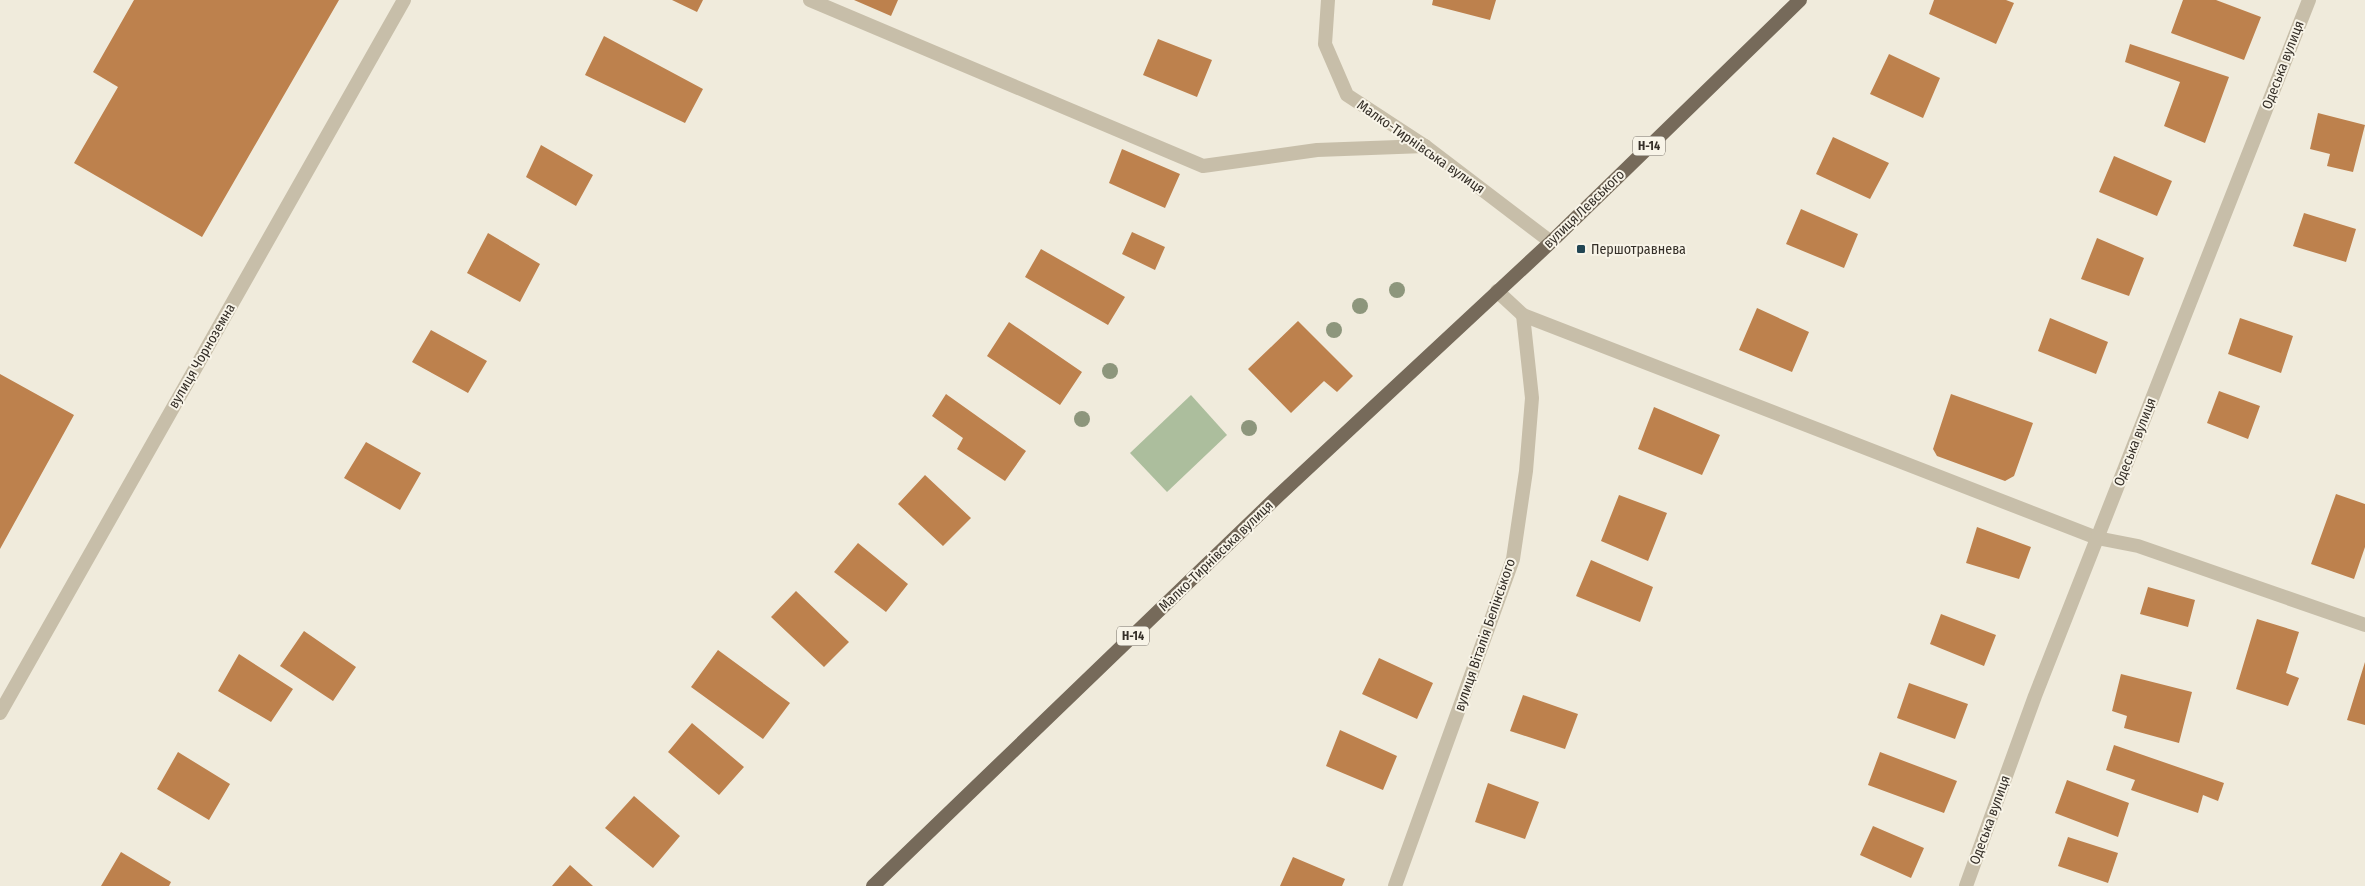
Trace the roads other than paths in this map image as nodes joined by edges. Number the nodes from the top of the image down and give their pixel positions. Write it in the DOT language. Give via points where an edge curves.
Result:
graph roads {
  1 [pos="404,0"];
  2 [pos="810,0"];
  3 [pos="1328,0"];
  4 [pos="1800,0"];
  5 [pos="2308,0"];
  6 [pos="1425,146"];
  7 [pos="1551,242"];
  8 [pos="1497,291"];
  9 [pos="1524,315"];
  10 [pos="2097,538"];
  11 [pos="2365,625"];
  12 [pos="0,712"];
  13 [pos="873,886"];
  14 [pos="1395,886"];
  15 [pos="1966,886"];
  1 -- 12 [label="street, вулиця Чорноземна"];
  2 -- 6 [label="street" via="1203,166 1317,150"];
  3 -- 6 [label="street, Малко-Тирнівська вулиця" via="1325,44 1347,94"];
  4 -- 7 [label="main road, вулиця Левського / Н-14"];
  5 -- 10 [label="street, Одеська вулиця"];
  6 -- 7 [label="street, Малко-Тирнівська вулиця"];
  7 -- 8 [label="main road, вулиця Левського / Н-14"];
  8 -- 9 [label="street"];
  8 -- 13 [label="main road, Малко-Тирнівська вулиця / Н-14" via="1285,489"];
  9 -- 10 [label="street"];
  9 -- 14 [label="street, вулиця Віталія Белінського" via="1532,398 1514,558"];
  10 -- 11 [label="street" via="2138,546"];
  10 -- 15 [label="street, Одеська вулиця"];
}
